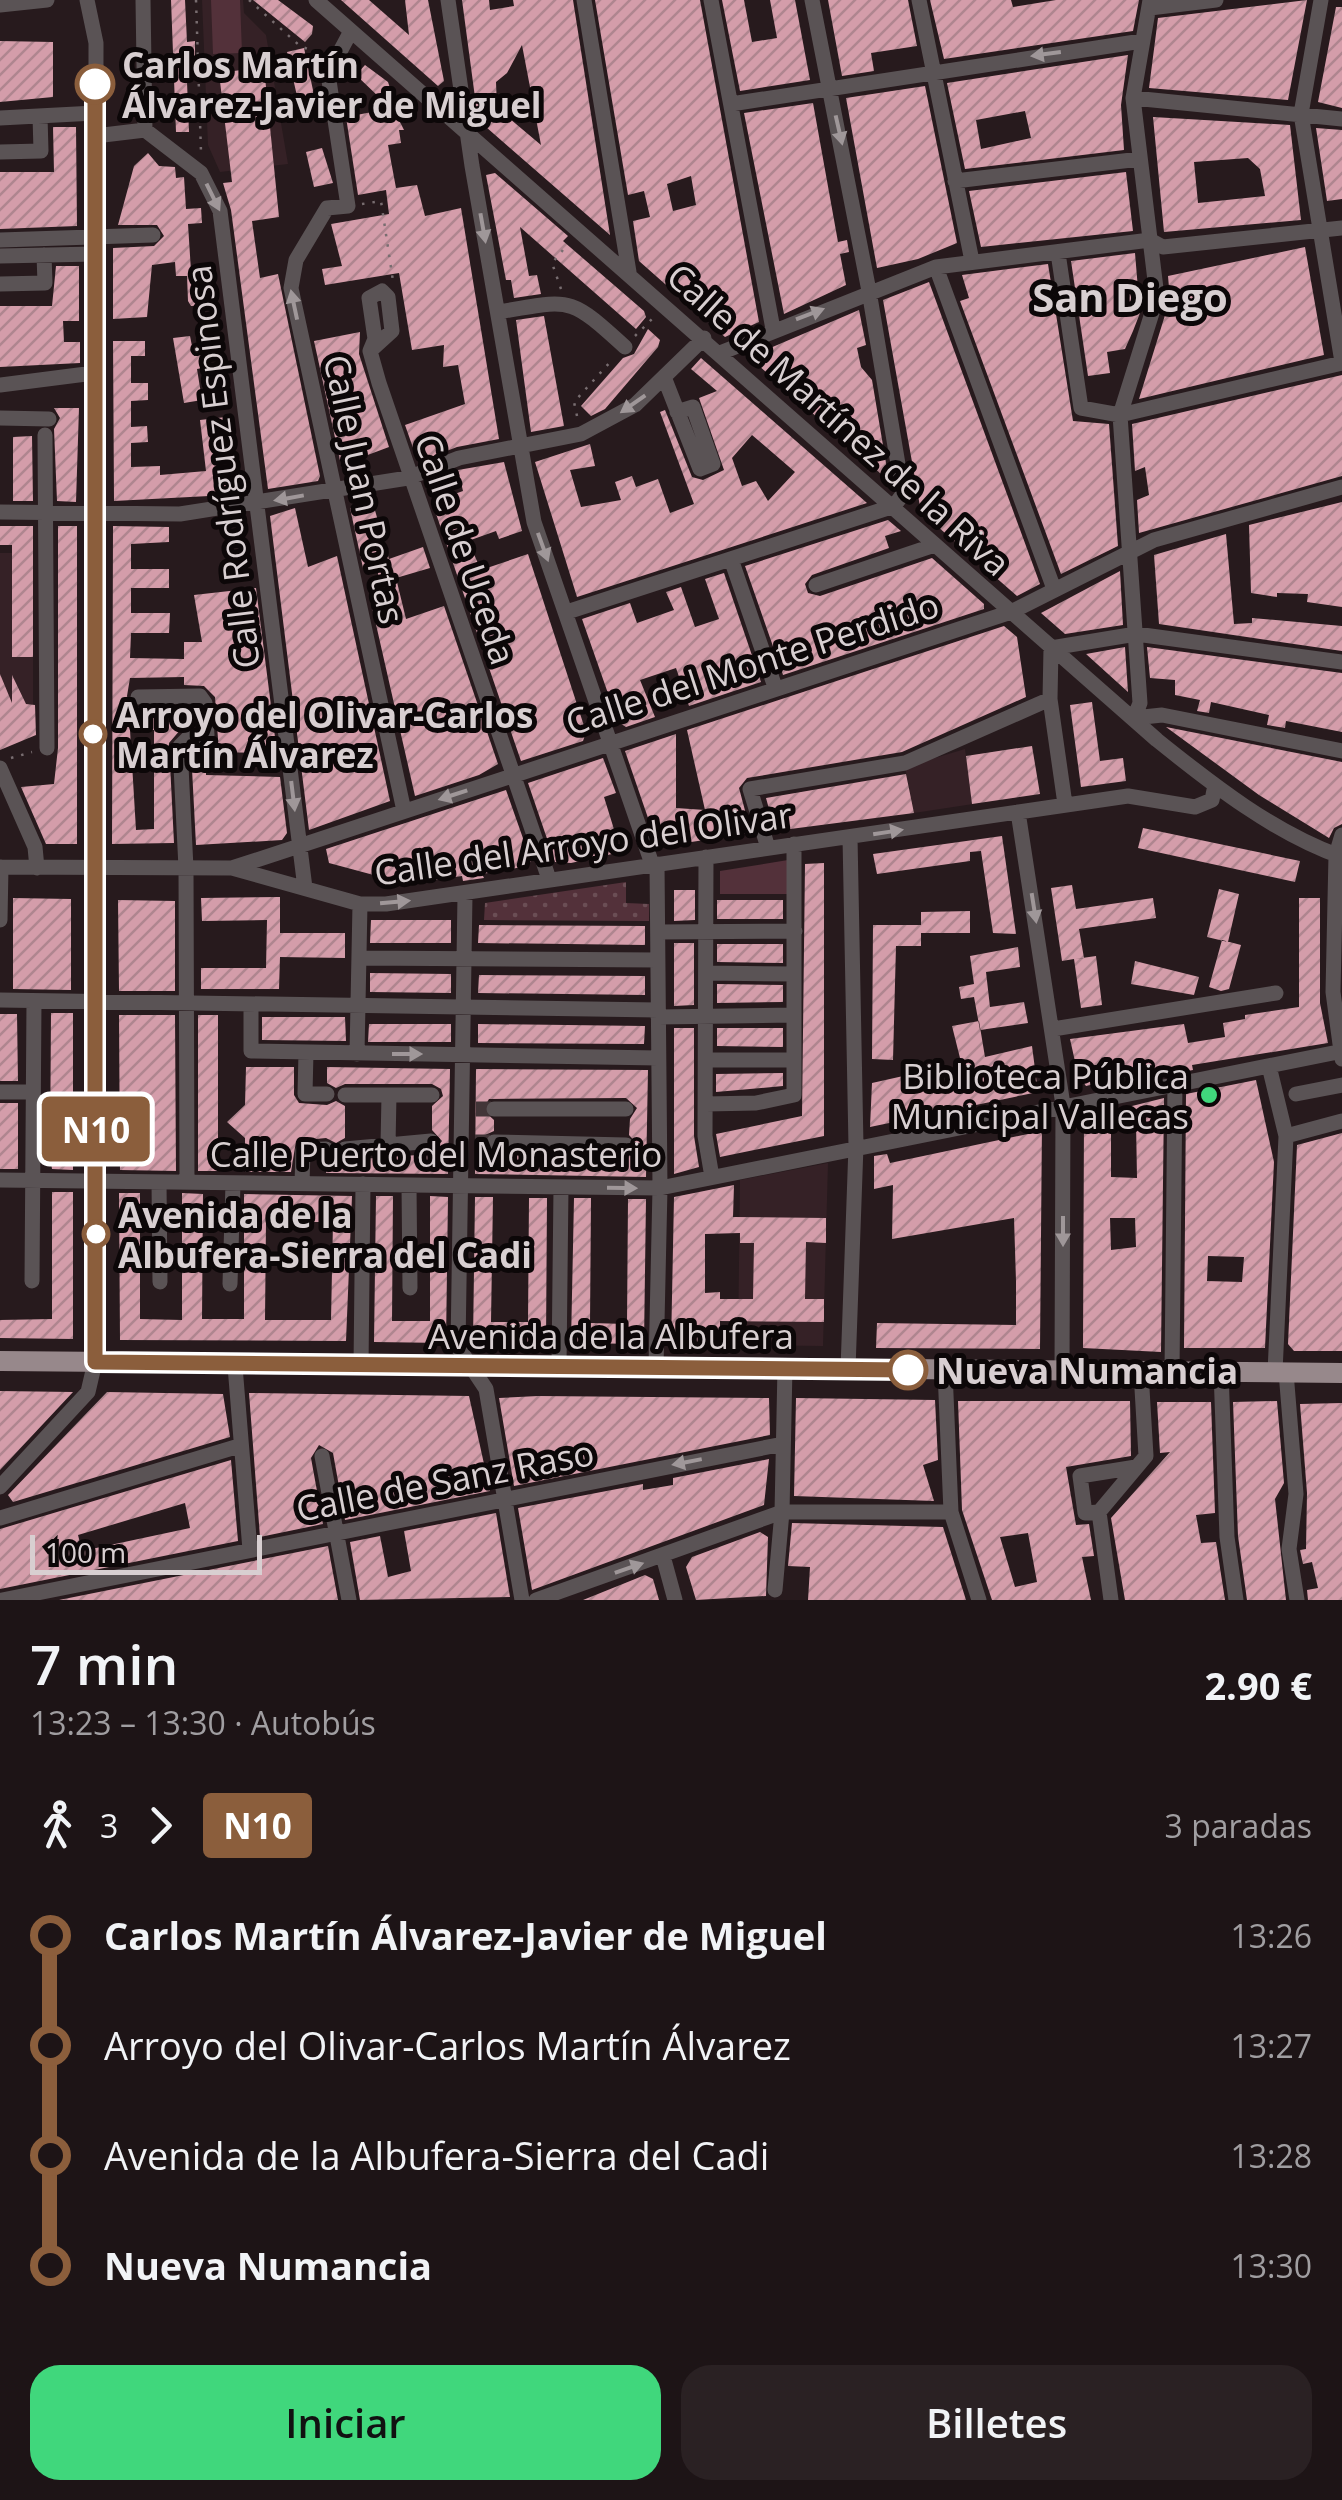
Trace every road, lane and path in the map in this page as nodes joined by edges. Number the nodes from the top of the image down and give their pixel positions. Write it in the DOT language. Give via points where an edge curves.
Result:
graph roads {
  1 [pos="47,0"];
  2 [pos="86,0"];
  3 [pos="143,0"];
  4 [pos="196,0"];
  5 [pos="248,0"];
  6 [pos="316,0"];
  7 [pos="448,0"];
  8 [pos="584,0"];
  9 [pos="711,0"];
  10 [pos="812,0"];
  11 [pos="919,0"];
  12 [pos="1216,0"];
  13 [pos="1321,0"];
  14 [pos="1150,4"];
  15 [pos="0,6"];
  16 [pos="351,30"];
  17 [pos="1142,40"];
  18 [pos="322,54"];
  19 [pos="932,70"];
  20 [pos="829,90"];
  21 [pos="1133,98"];
  22 [pos="731,104"];
  23 [pos="95,113"];
  24 [pos="1300,114"];
  25 [pos="40,116"];
  26 [pos="0,118"];
  27 [pos="1342,119"];
  28 [pos="145,130"];
  29 [pos="466,132"];
  30 [pos="95,136"];
  31 [pos="0,152"];
  32 [pos="1140,159"];
  33 [pos="201,173"];
  34 [pos="955,180"];
  35 [pos="348,206"];
  36 [pos="1342,228"];
  37 [pos="579,232"];
  38 [pos="1318,232"];
  39 [pos="153,236"];
  40 [pos="0,240"];
  41 [pos="1150,240"];
  42 [pos="94,246"];
  43 [pos="1058,253"];
  44 [pos="44,255"];
  45 [pos="0,256"];
  46 [pos="972,261"];
  47 [pos="936,267"];
  48 [pos="629,272"];
  49 [pos="0,284"];
  50 [pos="870,291"];
  51 [pos="388,297"];
  52 [pos="565,302"];
  53 [pos="666,305"];
  54 [pos="498,312"];
  55 [pos="773,329"];
  56 [pos="704,338"];
  57 [pos="624,347"];
  58 [pos="720,352"];
  59 [pos="1342,362"];
  60 [pos="94,374"];
  61 [pos="664,377"];
  62 [pos="0,385"];
  63 [pos="23,386"];
  64 [pos="678,412"];
  65 [pos="1120,415"];
  66 [pos="0,418"];
  67 [pos="23,418"];
  68 [pos="581,434"];
  69 [pos="520,444"];
  70 [pos="408,478"];
  71 [pos="1342,487"];
  72 [pos="334,490"];
  73 [pos="256,504"];
  74 [pos="894,506"];
  75 [pos="0,512"];
  76 [pos="44,512"];
  77 [pos="95,513"];
  78 [pos="935,545"];
  79 [pos="1133,549"];
  80 [pos="731,559"];
  81 [pos="816,585"];
  82 [pos="1054,589"];
  83 [pos="567,612"];
  84 [pos="1010,612"];
  85 [pos="1136,634"];
  86 [pos="1051,648"];
  87 [pos="1342,662"];
  88 [pos="775,687"];
  89 [pos="138,697"];
  90 [pos="1050,698"];
  91 [pos="1134,718"];
  92 [pos="612,742"];
  93 [pos="47,748"];
  94 [pos="1342,752"];
  95 [pos="0,760"];
  96 [pos="0,768"];
  97 [pos="513,774"];
  98 [pos="1215,785"];
  99 [pos="1065,804"];
  100 [pos="404,811"];
  101 [pos="1018,812"];
  102 [pos="1342,835"];
  103 [pos="850,838"];
  104 [pos="794,844"];
  105 [pos="299,848"];
  106 [pos="768,848"];
  107 [pos="1339,856"];
  108 [pos="706,857"];
  109 [pos="655,864"];
  110 [pos="0,868"];
  111 [pos="37,868"];
  112 [pos="94,868"];
  113 [pos="186,868"];
  114 [pos="232,868"];
  115 [pos="549,878"];
  116 [pos="305,888"];
  117 [pos="465,895"];
  118 [pos="360,904"];
  119 [pos="0,920"];
  120 [pos="795,931"];
  121 [pos="658,932"];
  122 [pos="707,932"];
  123 [pos="359,958"];
  124 [pos="465,960"];
  125 [pos="658,960"];
  126 [pos="706,973"];
  127 [pos="794,974"];
  128 [pos="1338,991"];
  129 [pos="1276,992"];
  130 [pos="0,1000"];
  131 [pos="34,1001"];
  132 [pos="94,1001"];
  133 [pos="187,1003"];
  134 [pos="251,1005"];
  135 [pos="358,1009"];
  136 [pos="464,1010"];
  137 [pos="658,1013"];
  138 [pos="706,1015"];
  139 [pos="793,1015"];
  140 [pos="1053,1029"];
  141 [pos="306,1052"];
  142 [pos="357,1054"];
  143 [pos="463,1054"];
  144 [pos="1340,1056"];
  145 [pos="658,1058"];
  146 [pos="706,1060"];
  147 [pos="792,1060"];
  148 [pos="1269,1066"];
  149 [pos="1175,1082"];
  150 [pos="1342,1085"];
  151 [pos="0,1092"];
  152 [pos="32,1092"];
  153 [pos="327,1094"];
  154 [pos="1296,1094"];
  155 [pos="346,1095"];
  156 [pos="389,1095"];
  157 [pos="432,1095"];
  158 [pos="706,1104"];
  159 [pos="1063,1104"];
  160 [pos="494,1109"];
  161 [pos="626,1110"];
  162 [pos="1342,1121"];
  163 [pos="1286,1136"];
  164 [pos="432,1141"];
  165 [pos="494,1142"];
  166 [pos="626,1144"];
  167 [pos="388,1145"];
  168 [pos="856,1146"];
  169 [pos="326,1149"];
  170 [pos="345,1149"];
  171 [pos="712,1177"];
  172 [pos="0,1180"];
  173 [pos="32,1180"];
  174 [pos="96,1181"];
  175 [pos="160,1182"];
  176 [pos="188,1182"];
  177 [pos="233,1183"];
  178 [pos="302,1184"];
  179 [pos="362,1184"];
  180 [pos="409,1185"];
  181 [pos="461,1186"];
  182 [pos="560,1187"];
  183 [pos="660,1188"];
  184 [pos="32,1281"];
  185 [pos="160,1282"];
  186 [pos="230,1284"];
  187 [pos="410,1288"];
  188 [pos="0,1361"];
  189 [pos="95,1362"];
  190 [pos="235,1366"];
  191 [pos="361,1366"];
  192 [pos="472,1367"];
  193 [pos="559,1367"];
  194 [pos="656,1367"];
  195 [pos="785,1368"];
  196 [pos="848,1369"];
  197 [pos="946,1371"];
  198 [pos="1062,1372"];
  199 [pos="1141,1372"];
  200 [pos="1172,1372"];
  201 [pos="1221,1372"];
  202 [pos="1281,1372"];
  203 [pos="1342,1373"];
  204 [pos="782,1444"];
  205 [pos="239,1446"];
  206 [pos="322,1456"];
  207 [pos="1136,1467"];
  208 [pos="0,1487"];
  209 [pos="504,1498"];
  210 [pos="782,1512"];
  211 [pos="951,1512"];
  212 [pos="1099,1512"];
  213 [pos="0,1518"];
  214 [pos="336,1532"];
  215 [pos="250,1550"];
  216 [pos="663,1556"];
  217 [pos="775,1590"];
  218 [pos="2,1600"];
  219 [pos="349,1600"];
  220 [pos="522,1600"];
  221 [pos="536,1600"];
  222 [pos="675,1600"];
  223 [pos="979,1600"];
  224 [pos="1112,1600"];
  225 [pos="1236,1600"];
  226 [pos="1297,1600"];
  1 -- 15 [label="street"];
  2 -- 23 [label="street" via="96,43"];
  3 -- 28 [label="street"];
  4 -- 33 [label="path"];
  5 -- 18 [label="path" via="300,46"];
  6 -- 16 [label="street, Calle de Martínez de la Riva"];
  7 -- 29 [label="street"];
  8 -- 48 [label="street"];
  9 -- 22 [label="street"];
  10 -- 20 [label="street"];
  11 -- 19 [label="street"];
  12 -- 14 [label="street"];
  13 -- 24 [label="street"];
  14 -- 17 [label="street"];
  16 -- 29 [label="street, Calle de Martínez de la Riva"];
  16 -- 35 [label="street" via="328,74"];
  17 -- 19 [label="street, one-way"];
  17 -- 21 [label="street"];
  19 -- 20 [label="street"];
  19 -- 34 [label="street"];
  20 -- 22 [label="street"];
  20 -- 50 [label="street, one-way"];
  21 -- 24 [label="street"];
  21 -- 32 [label="street"];
  22 -- 55 [label="street"];
  23 -- 25 [label="street"];
  23 -- 30 [label="street"];
  24 -- 27 [label="street"];
  24 -- 38 [label="street"];
  25 -- 26 [label="street"];
  25 -- 31 [label="street" via="40,151"];
  28 -- 30 [label="street"];
  28 -- 33 [label="street, Calle Rodríguez Espinosa"];
  29 -- 37 [label="street, Calle de Martínez de la Riva"];
  29 -- 54 [label="street, one-way"];
  30 -- 42 [label="street"];
  32 -- 34 [label="street"];
  32 -- 41 [label="street"];
  33 -- 73 [label="street, Calle Rodríguez Espinosa, one-way" via="220,211"];
  34 -- 46 [label="street"];
  35 -- 51 [label="path" via="381,201 395,276"];
  72 -- 35 [label="street, Calle Juan Portas, one-way" via="291,288 312,231 328,208"];
  36 -- 38 [label="street"];
  37 -- 48 [label="street, Calle de Martínez de la Riva"];
  37 -- 52 [label="path" via="552,263"];
  38 -- 41 [label="street" via="1163,247"];
  38 -- 59 [label="street"];
  39 -- 42 [label="street"];
  40 -- 42 [label="street"];
  41 -- 43 [label="street"];
  41 -- 65 [label="street" via="1157,297"];
  42 -- 44 [label="street"];
  42 -- 60 [label="street"];
  43 -- 46 [label="street"];
  43 -- 65 [label="street" via="1081,408"];
  44 -- 45 [label="street"];
  44 -- 49 [label="street" via="44,283"];
  46 -- 47 [label="street"];
  47 -- 50 [label="street"];
  47 -- 82 [label="street"];
  48 -- 53 [label="street, Calle de Martínez de la Riva"];
  55 -- 50 [label="street, one-way"];
  50 -- 74 [label="street" via="903,494"];
  51 -- 70 [label="street, Calle de Uceda" via="382,291 369,298 375,339 370,351"];
  52 -- 54 [label="street"];
  52 -- 57 [label="street" via="580,306"];
  53 -- 56 [label="street, Calle de Martínez de la Riva"];
  53 -- 57 [label="path"];
  54 -- 69 [label="street"];
  55 -- 58 [label="street"];
  56 -- 58 [label="street, Calle de Martínez de la Riva"];
  56 -- 61 [label="street"];
  57 -- 68 [label="path" via="574,402"];
  58 -- 74 [label="street, Calle de Martínez de la Riva"];
  59 -- 65 [label="street"];
  60 -- 63 [label="street"];
  60 -- 77 [label="street"];
  61 -- 64 [label="street"];
  61 -- 68 [label="street, one-way" via="636,405"];
  62 -- 63 [label="street"];
  63 -- 67 [label="street"];
  65 -- 79 [label="street"];
  66 -- 67 [label="street"];
  67 -- 76 [label="street" via="47,427"];
  68 -- 69 [label="street"];
  69 -- 70 [label="street"];
  69 -- 83 [label="street, one-way" via="534,522"];
  70 -- 72 [label="street"];
  70 -- 97 [label="street, Calle de Uceda"];
  71 -- 79 [label="street, Calle del Monte Perdido"];
  72 -- 73 [label="street, one-way"];
  72 -- 100 [label="street, Calle Juan Portas"];
  73 -- 77 [label="street" via="180,514"];
  73 -- 105 [label="street, Calle Rodríguez Espinosa, one-way"];
  74 -- 78 [label="street, Calle de Martínez de la Riva"];
  74 -- 80 [label="street"];
  75 -- 76 [label="street"];
  76 -- 77 [label="street"];
  76 -- 93 [label="street"];
  77 -- 112 [label="street"];
  78 -- 81 [label="street"];
  78 -- 84 [label="street, Calle de Martínez de la Riva"];
  79 -- 82 [label="street, Calle del Monte Perdido"];
  79 -- 85 [label="street"];
  80 -- 83 [label="street"];
  80 -- 88 [label="street"];
  82 -- 84 [label="street, Calle del Monte Perdido"];
  83 -- 92 [label="street"];
  84 -- 86 [label="street, Calle de Martínez de la Riva"];
  84 -- 88 [label="street, Calle del Monte Perdido"];
  85 -- 86 [label="street"];
  85 -- 87 [label="street"];
  85 -- 91 [label="street" via="1140,703"];
  86 -- 90 [label="street"];
  86 -- 91 [label="street, Calle de Martínez de la Riva"];
  88 -- 92 [label="street, Calle del Monte Perdido"];
  89 -- 113 [label="street" via="200,696 206,702 207,735 180,746"];
  90 -- 99 [label="street"];
  90 -- 106 [label="street" via="904,762 750,789"];
  91 -- 94 [label="street" via="1162,714"];
  91 -- 98 [label="street, Calle de Martínez de la Riva"];
  92 -- 97 [label="street, Calle del Monte Perdido"];
  92 -- 109 [label="street"];
  93 -- 95 [label="path"];
  96 -- 111 [label="street" via="35,847"];
  97 -- 100 [label="street, Calle del Monte Perdido, one-way"];
  97 -- 115 [label="street, Calle de Uceda"];
  98 -- 99 [label="street, Calle del Arroyo del Olivar" via="1212,800 1195,807 1128,796"];
  98 -- 107 [label="street, Calle de Martínez de la Riva"];
  99 -- 101 [label="street, Calle del Arroyo del Olivar"];
  100 -- 105 [label="street, Calle del Monte Perdido"];
  103 -- 101 [label="street, Calle del Arroyo del Olivar, one-way"];
  101 -- 140 [label="street, one-way"];
  102 -- 107 [label="street"];
  103 -- 104 [label="street, Calle del Arroyo del Olivar"];
  103 -- 168 [label="street"];
  104 -- 106 [label="street, Calle del Arroyo del Olivar"];
  104 -- 120 [label="street"];
  105 -- 114 [label="street, Calle del Monte Perdido"];
  105 -- 116 [label="street, Calle Rodríguez Espinosa"];
  106 -- 108 [label="street, Calle del Arroyo del Olivar"];
  107 -- 128 [label="street"];
  108 -- 109 [label="street, Calle del Arroyo del Olivar"];
  108 -- 122 [label="street"];
  109 -- 115 [label="street, Calle del Arroyo del Olivar"];
  109 -- 121 [label="street"];
  110 -- 111 [label="street, Calle del Arroyo del Olivar"];
  110 -- 119 [label="street"];
  111 -- 112 [label="street, Calle del Arroyo del Olivar"];
  112 -- 113 [label="street, Calle del Arroyo del Olivar"];
  112 -- 132 [label="street"];
  113 -- 114 [label="street, Calle del Arroyo del Olivar"];
  113 -- 133 [label="street"];
  114 -- 116 [label="street, Calle del Arroyo del Olivar"];
  115 -- 117 [label="street, Calle del Arroyo del Olivar"];
  116 -- 118 [label="street, Calle del Arroyo del Olivar"];
  118 -- 117 [label="street, Calle del Arroyo del Olivar, one-way"];
  117 -- 124 [label="street"];
  118 -- 123 [label="street"];
  120 -- 122 [label="street"];
  120 -- 127 [label="street"];
  121 -- 122 [label="street"];
  121 -- 125 [label="street"];
  122 -- 126 [label="street"];
  123 -- 124 [label="street"];
  123 -- 135 [label="street"];
  124 -- 125 [label="street"];
  124 -- 136 [label="street"];
  125 -- 137 [label="street"];
  126 -- 127 [label="street"];
  126 -- 138 [label="street"];
  127 -- 139 [label="street"];
  128 -- 144 [label="street"];
  129 -- 140 [label="street"];
  130 -- 131 [label="street"];
  131 -- 132 [label="street"];
  131 -- 152 [label="street"];
  132 -- 133 [label="street"];
  132 -- 174 [label="street"];
  133 -- 134 [label="street"];
  133 -- 176 [label="street"];
  134 -- 135 [label="street"];
  134 -- 141 [label="street" via="250,1051"];
  135 -- 136 [label="street"];
  135 -- 142 [label="street"];
  136 -- 137 [label="street"];
  136 -- 143 [label="street"];
  137 -- 138 [label="street"];
  137 -- 145 [label="street"];
  138 -- 139 [label="street"];
  138 -- 146 [label="street"];
  139 -- 147 [label="street"];
  140 -- 159 [label="street"];
  141 -- 142 [label="street"];
  141 -- 153 [label="street" via="305,1094"];
  142 -- 143 [label="street, one-way"];
  143 -- 145 [label="street"];
  143 -- 181 [label="street" via="469,1109"];
  144 -- 148 [label="street, Calle Puerto del Monasterio"];
  145 -- 183 [label="street"];
  146 -- 147 [label="street"];
  146 -- 158 [label="street"];
  147 -- 158 [label="street" via="794,1095"];
  148 -- 149 [label="street, Calle Puerto del Monasterio"];
  148 -- 163 [label="street"];
  149 -- 159 [label="street, Calle Puerto del Monasterio"];
  149 -- 200 [label="street"];
  150 -- 154 [label="street"];
  151 -- 152 [label="street"];
  152 -- 173 [label="street"];
  155 -- 156 [label="street"];
  156 -- 157 [label="street"];
  156 -- 167 [label="street"];
  158 -- 171 [label="street"];
  159 -- 168 [label="street, Calle Puerto del Monasterio"];
  159 -- 198 [label="street, one-way"];
  160 -- 161 [label="street"];
  162 -- 163 [label="street"];
  163 -- 202 [label="street"];
  164 -- 167 [label="street"];
  165 -- 166 [label="street"];
  167 -- 170 [label="street"];
  168 -- 171 [label="street, Calle Puerto del Monasterio"];
  168 -- 196 [label="street"];
  169 -- 178 [label="street" via="303,1150"];
  171 -- 183 [label="street, Calle Puerto del Monasterio"];
  172 -- 173 [label="street, Calle Puerto del Monasterio"];
  173 -- 174 [label="street, Calle Puerto del Monasterio"];
  173 -- 184 [label="street"];
  174 -- 175 [label="street, Calle Puerto del Monasterio"];
  174 -- 189 [label="street"];
  175 -- 176 [label="street, Calle Puerto del Monasterio"];
  175 -- 185 [label="street"];
  176 -- 177 [label="street, Calle Puerto del Monasterio"];
  177 -- 178 [label="street, Calle Puerto del Monasterio"];
  177 -- 186 [label="street"];
  178 -- 179 [label="street, Calle Puerto del Monasterio"];
  179 -- 180 [label="street, Calle Puerto del Monasterio"];
  179 -- 191 [label="street"];
  180 -- 181 [label="street, Calle Puerto del Monasterio"];
  180 -- 187 [label="street"];
  181 -- 182 [label="street, Calle Puerto del Monasterio"];
  181 -- 192 [label="street" via="458,1348"];
  182 -- 183 [label="street, Calle Puerto del Monasterio, one-way"];
  182 -- 193 [label="street"];
  183 -- 194 [label="street"];
  188 -- 189 [label="main road, Avenida de la Albufera"];
  189 -- 190 [label="main road, Avenida de la Albufera"];
  189 -- 208 [label="street" via="88,1392"];
  190 -- 191 [label="main road, Avenida de la Albufera"];
  190 -- 205 [label="street"];
  191 -- 192 [label="main road, Avenida de la Albufera"];
  192 -- 193 [label="main road, Avenida de la Albufera"];
  192 -- 209 [label="street" via="486,1389"];
  193 -- 194 [label="main road, Avenida de la Albufera"];
  194 -- 195 [label="main road, Avenida de la Albufera"];
  195 -- 196 [label="main road, Avenida de la Albufera"];
  195 -- 204 [label="street"];
  196 -- 197 [label="main road, Avenida de la Albufera"];
  197 -- 198 [label="main road, Avenida de la Albufera"];
  197 -- 211 [label="street"];
  198 -- 199 [label="main road, Avenida de la Albufera"];
  199 -- 200 [label="main road, Avenida de la Albufera"];
  199 -- 207 [label="street" via="1146,1456"];
  200 -- 201 [label="main road, Avenida de la Albufera"];
  201 -- 202 [label="main road, Avenida de la Albufera"];
  201 -- 225 [label="street"];
  202 -- 203 [label="main road, Avenida de la Albufera"];
  202 -- 226 [label="street" via="1296,1494 1289,1550"];
  204 -- 209 [label="street, Calle de Sanz Raso, one-way"];
  204 -- 210 [label="street"];
  205 -- 213 [label="street"];
  205 -- 215 [label="street"];
  206 -- 214 [label="street"];
  207 -- 212 [label="street"];
  207 -- 212 [label="street" via="1080,1476 1085,1514"];
  209 -- 214 [label="street, Calle de Sanz Raso"];
  209 -- 220 [label="street"];
  210 -- 211 [label="street"];
  210 -- 216 [label="street"];
  210 -- 217 [label="street"];
  211 -- 223 [label="street"];
  212 -- 224 [label="street"];
  214 -- 215 [label="street, Calle de Sanz Raso"];
  214 -- 219 [label="street"];
  215 -- 218 [label="street, Calle de Sanz Raso"];
  221 -- 216 [label="street, one-way"];
  216 -- 222 [label="street"];
}
